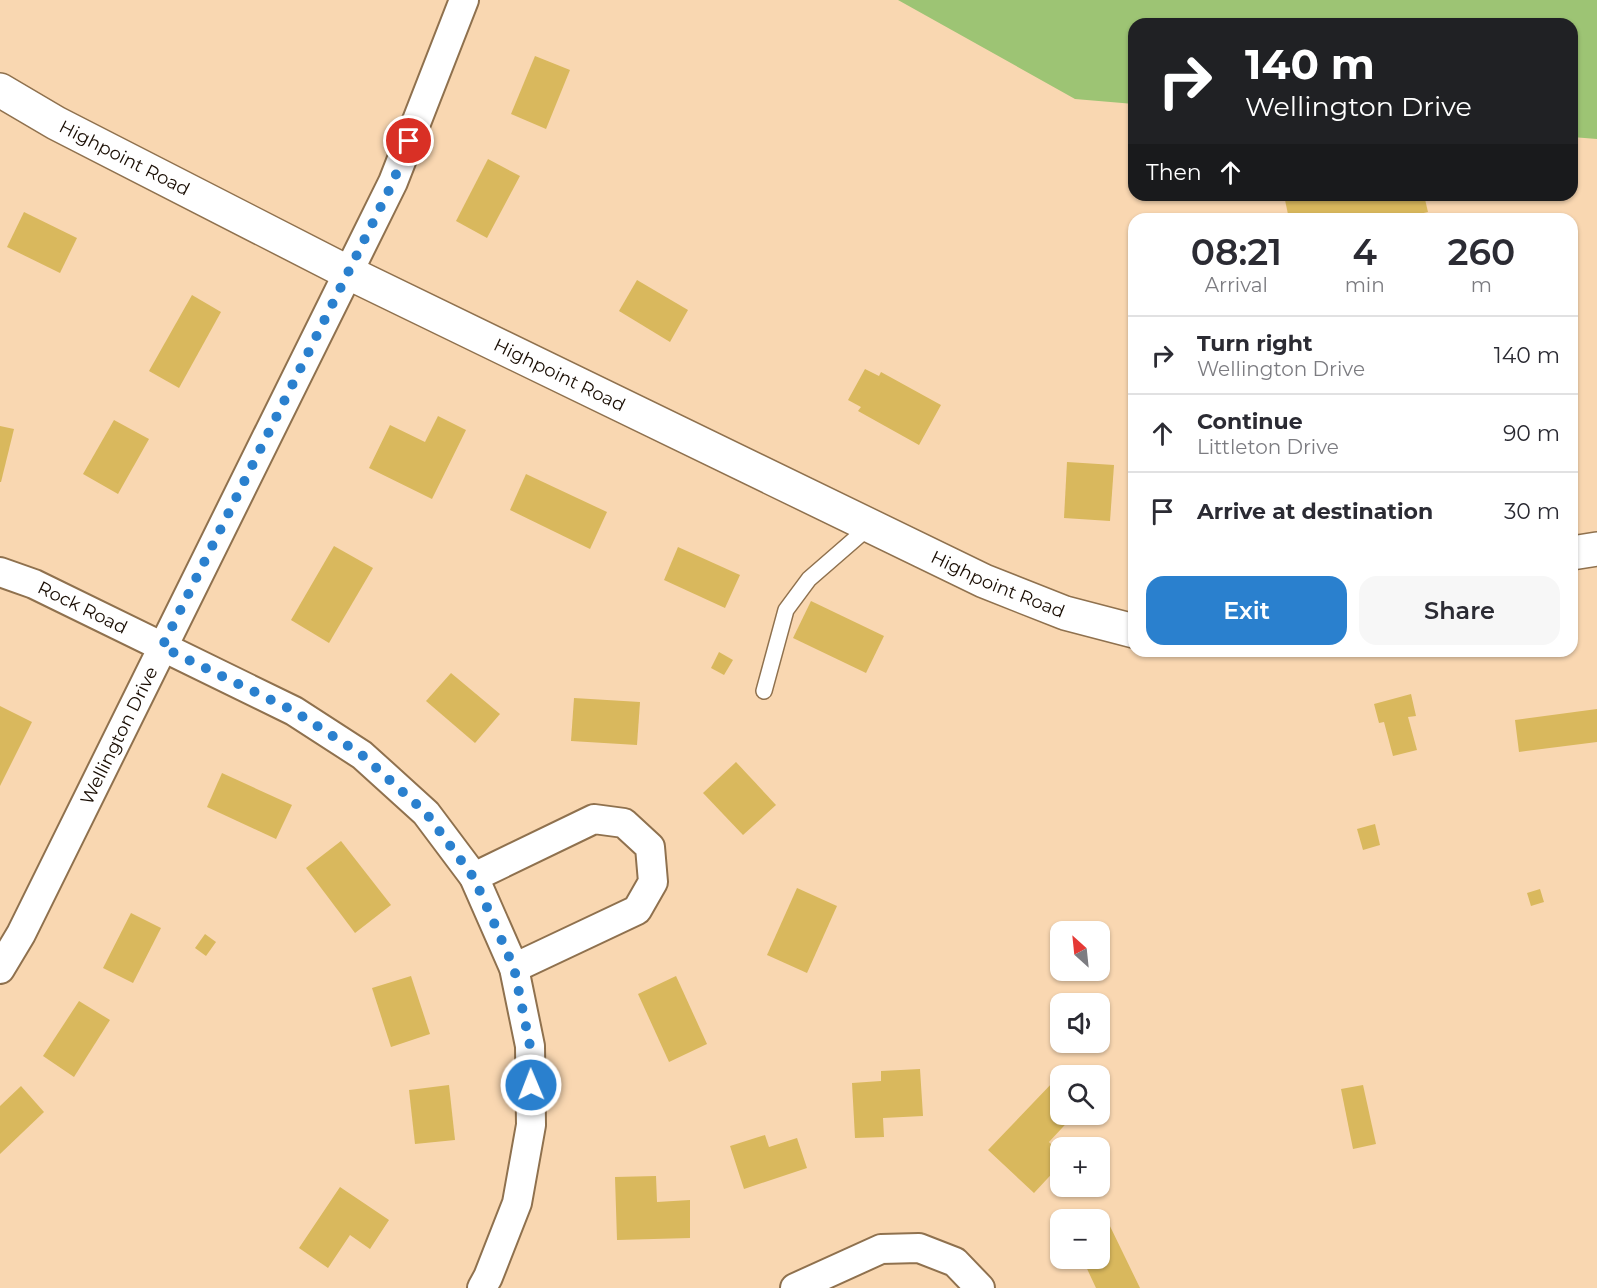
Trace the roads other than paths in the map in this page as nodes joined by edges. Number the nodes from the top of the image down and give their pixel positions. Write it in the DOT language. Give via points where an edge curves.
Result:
graph roads {
  1 [pos="464,0"];
  2 [pos="0,90"];
  3 [pos="346,272"];
  4 [pos="870,526"];
  5 [pos="1597,549"];
  6 [pos="1578,552"];
  7 [pos="0,572"];
  8 [pos="1128,630"];
  9 [pos="162,647"];
  10 [pos="764,692"];
  11 [pos="474,878"];
  12 [pos="514,968"];
  13 [pos="0,969"];
  14 [pos="492,1284"];
  15 [pos="795,1288"];
  16 [pos="980,1288"];
  1 -- 3 [label="street, Wellington Drive" via="393,182"];
  2 -- 3 [label="street, Highpoint Road" via="56,123"];
  3 -- 4 [label="street, Highpoint Road"];
  3 -- 9 [label="street, Wellington Drive"];
  4 -- 8 [label="street, Highpoint Road" via="984,581 1065,614"];
  4 -- 10 [label="lane" via="808,579 786,610"];
  5 -- 6 [label="street"];
  7 -- 9 [label="street, Rock Road" via="34,584"];
  9 -- 11 [label="street, Rock Road" via="294,711 362,755 426,813"];
  9 -- 13 [label="street, Wellington Drive" via="21,934"];
  11 -- 12 [label="street, Rock Road"];
  11 -- 12 [label="street" via="594,819 624,823 650,848 653,882 637,910"];
  12 -- 14 [label="street, Rock Road" via="530,1046 531,1125 517,1203"];
  15 -- 16 [label="street" via="881,1249 919,1248 955,1262"];
}
